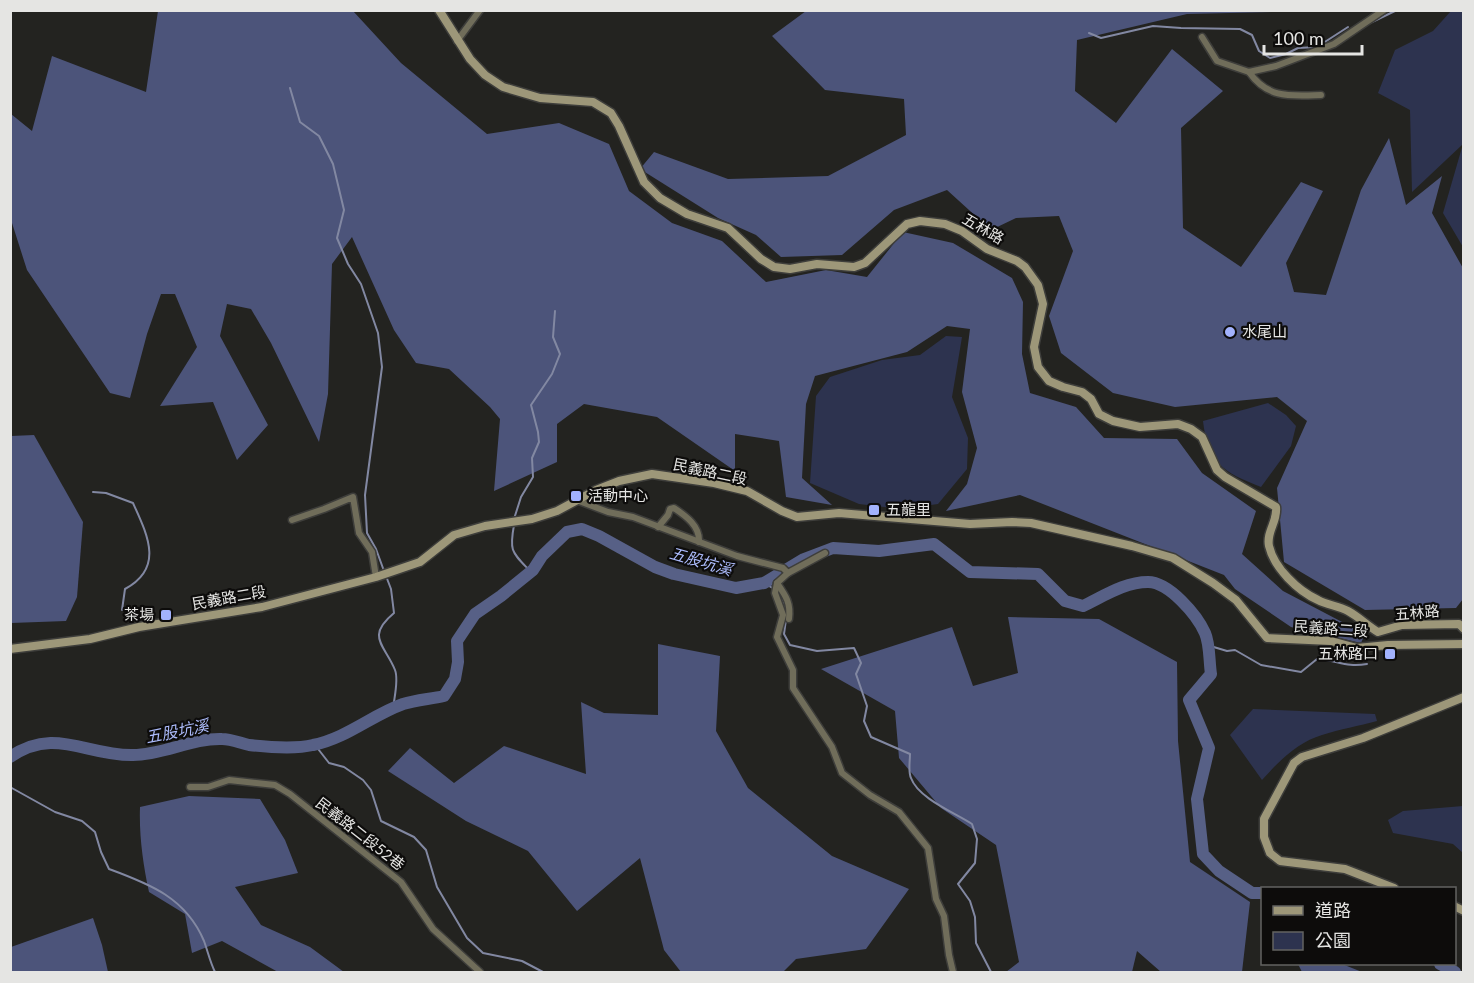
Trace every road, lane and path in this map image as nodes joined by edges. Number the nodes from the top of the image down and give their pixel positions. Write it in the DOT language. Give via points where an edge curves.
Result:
graph roads {
  1 [pos="439,10"];
  2 [pos="480,10"];
  3 [pos="1384,10"];
  4 [pos="1202,37"];
  5 [pos="457,41"];
  6 [pos="1249,72"];
  7 [pos="1321,95"];
  8 [pos="579,501"];
  9 [pos="292,520"];
  10 [pos="658,527"];
  11 [pos="699,542"];
  12 [pos="825,553"];
  13 [pos="786,571"];
  14 [pos="382,575"];
  15 [pos="777,583"];
  16 [pos="789,619"];
  17 [pos="1464,629"];
  18 [pos="1464,644"];
  19 [pos="10,649"];
  20 [pos="1464,697"];
  21 [pos="190,787"];
  22 [pos="1391,887"];
  23 [pos="480,972"];
  24 [pos="954,972"];
  1 -- 5 [label="main road"];
  2 -- 5 [label="street"];
  3 -- 6 [label="street" via="1334,44"];
  4 -- 6 [label="street" via="1217,61"];
  5 -- 17 [label="main road, 五林路" via="485,75 503,87 540,98 593,102 610,112 645,182 660,198 687,214 728,228 774,267 854,267 865,263 907,224 920,221 962,231 987,249 1017,261 1038,285 1043,304 1034,347 1038,367 1049,381 1082,392 1099,414 1113,422 1140,427 1178,424 1202,437 1217,470 1276,507 1269,548 1283,572 1299,588 1317,600 1348,611 1378,632 1402,625 1459,624"];
  6 -- 7 [label="street" via="1257,83 1282,96"];
  8 -- 10 [label="street"];
  8 -- 14 [label="main road, 民義路二段" via="557,511 454,535 420,562"];
  8 -- 18 [label="main road, 民義路二段" via="619,481 652,474 747,492 796,517 839,513 970,524 1031,523 1173,558 1231,596 1267,638 1331,641 1357,648"];
  9 -- 14 [label="street" via="353,497 359,533"];
  10 -- 11 [label="street"];
  10 -- 11 [label="street" via="674,508 696,528"];
  11 -- 13 [label="street"];
  12 -- 13 [label="street"];
  13 -- 15 [label="street"];
  14 -- 19 [label="main road, 民義路二段" via="262,607 90,639"];
  15 -- 16 [label="street" via="788,598"];
  15 -- 24 [label="street" via="775,593 783,615 777,637 793,670 793,688 832,747 842,773 899,812 928,848"];
  20 -- 22 [label="main road" via="1363,738 1302,757 1294,763 1264,819 1264,837 1270,853 1280,861 1346,869"];
  21 -- 23 [label="street, 民義路二段52巷" via="208,787 229,780 275,785 290,794 401,882 433,929"];
}
